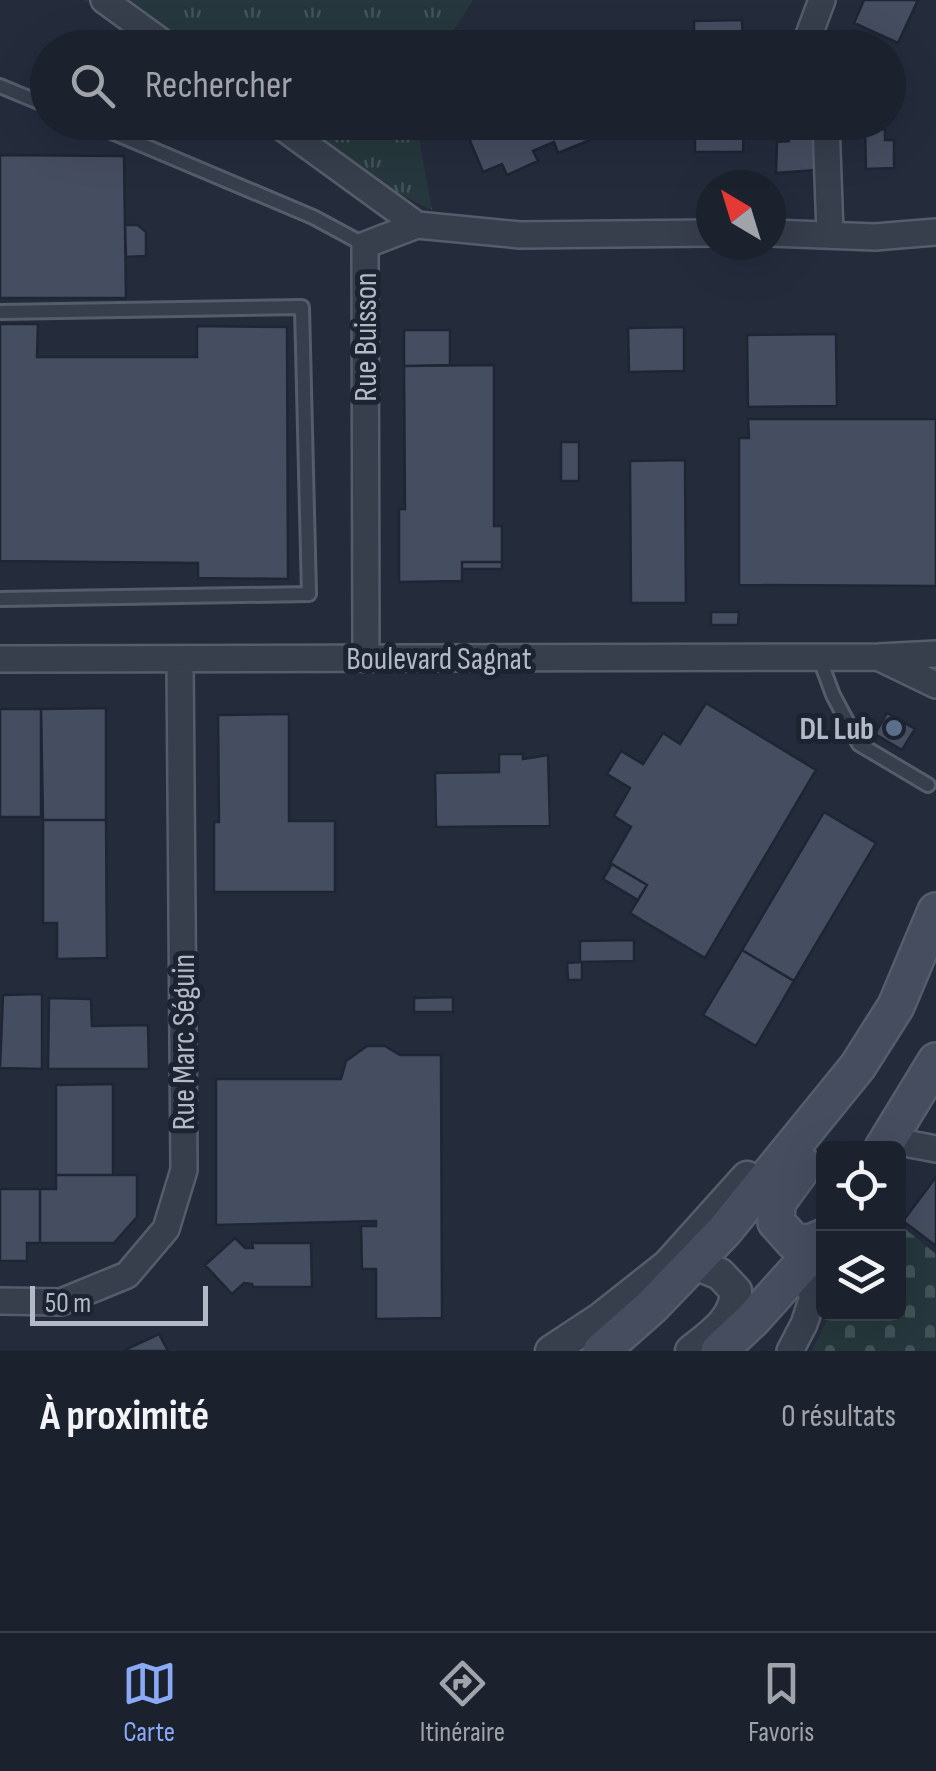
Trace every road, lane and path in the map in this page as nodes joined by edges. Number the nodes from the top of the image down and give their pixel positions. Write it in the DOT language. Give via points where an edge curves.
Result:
graph roads {
  1 [pos="104,0"];
  2 [pos="822,0"];
  3 [pos="145,30"];
  4 [pos="811,30"];
  5 [pos="0,86"];
  6 [pos="30,98"];
  7 [pos="131,140"];
  8 [pos="300,140"];
  9 [pos="827,140"];
  10 [pos="417,225"];
  11 [pos="830,232"];
  12 [pos="936,232"];
  13 [pos="696,233"];
  14 [pos="786,233"];
  15 [pos="365,245"];
  16 [pos="0,312"];
  17 [pos="0,600"];
  18 [pos="936,654"];
  19 [pos="819,657"];
  20 [pos="878,657"];
  21 [pos="0,658"];
  22 [pos="180,659"];
  23 [pos="366,659"];
  24 [pos="936,684"];
  25 [pos="928,785"];
  26 [pos="936,911"];
  27 [pos="936,937"];
  28 [pos="898,999"];
  29 [pos="936,1061"];
  30 [pos="936,1086"];
  31 [pos="888,1141"];
  32 [pos="889,1141"];
  33 [pos="906,1146"];
  34 [pos="936,1149"];
  35 [pos="816,1240"];
  36 [pos="816,1248"];
  37 [pos="681,1264"];
  38 [pos="800,1268"];
  39 [pos="0,1301"];
  40 [pos="551,1351"];
  41 [pos="601,1351"];
  42 [pos="691,1351"];
  43 [pos="719,1351"];
  44 [pos="790,1351"];
  1 -- 3 [label="street"];
  2 -- 4 [label="street"];
  5 -- 6 [label="lane"];
  7 -- 15 [label="lane"];
  8 -- 10 [label="street"];
  9 -- 11 [label="street"];
  10 -- 13 [label="street, Rue Buisson" via="520,235"];
  10 -- 15 [label="street, Rue Buisson"];
  11 -- 12 [label="street"];
  11 -- 14 [label="street"];
  15 -- 23 [label="street, Rue Buisson"];
  16 -- 17 [label="lane" via="302,308 310,594"];
  18 -- 20 [label="street, Boulevard Sagnat"];
  19 -- 20 [label="street, Boulevard Sagnat"];
  19 -- 23 [label="street, Boulevard Sagnat"];
  19 -- 25 [label="lane" via="858,744"];
  20 -- 24 [label="street"];
  21 -- 22 [label="street, Boulevard Sagnat"];
  22 -- 23 [label="street, Boulevard Sagnat"];
  22 -- 39 [label="street, Rue Marc Séguin" via="184,1170 166,1229 127,1275 62,1302"];
  26 -- 28 [label="main road"];
  27 -- 28 [label="main road"];
  28 -- 35 [label="main road" via="872,1074 777,1203 776,1222 794,1242"];
  28 -- 37 [label="main road" via="858,1066 724,1232"];
  29 -- 31 [label="main road"];
  30 -- 32 [label="main road"];
  33 -- 34 [label="street"];
  36 -- 38 [label="main road"];
  37 -- 40 [label="street"];
  37 -- 41 [label="main road"];
  37 -- 42 [label="street" via="720,1274 736,1291 728,1319"];
  38 -- 43 [label="main road"];
  38 -- 44 [label="street" via="813,1297"];
}
